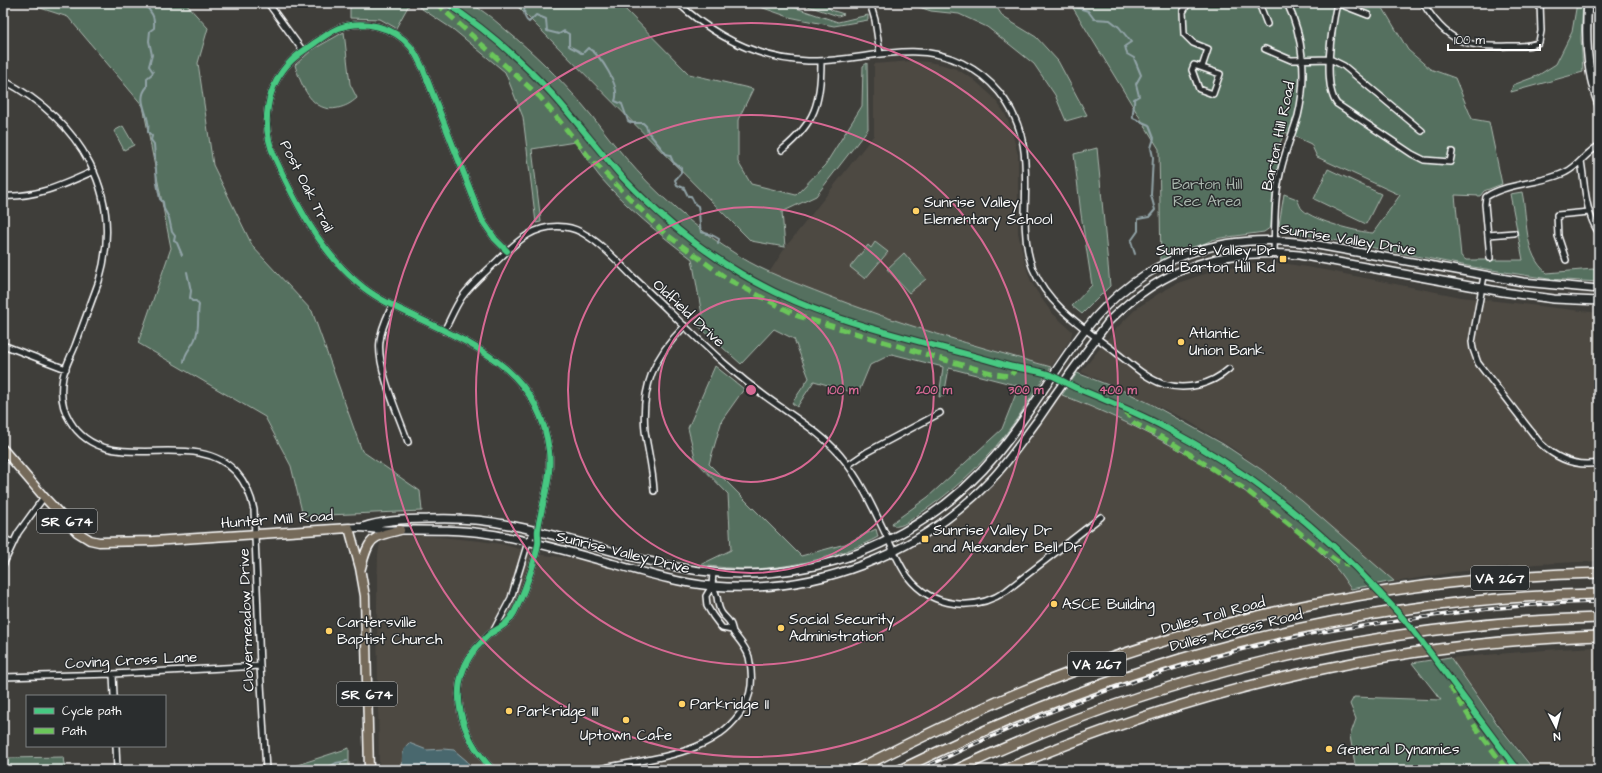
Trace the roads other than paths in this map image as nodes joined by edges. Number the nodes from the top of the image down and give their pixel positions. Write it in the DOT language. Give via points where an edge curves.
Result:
graph roads {
  1 [pos="268,3"];
  2 [pos="678,3"];
  3 [pos="870,3"];
  4 [pos="1188,3"];
  5 [pos="1259,3"];
  6 [pos="1287,3"];
  7 [pos="1337,3"];
  8 [pos="1423,3"];
  9 [pos="1540,3"];
  10 [pos="1588,3"];
  11 [pos="1599,11"];
  12 [pos="1368,15"];
  13 [pos="1267,24"];
  14 [pos="1599,48"];
  15 [pos="1265,49"];
  16 [pos="303,51"];
  17 [pos="880,54"];
  18 [pos="1302,59"];
  19 [pos="1330,59"];
  20 [pos="821,61"];
  21 [pos="1202,68"];
  22 [pos="3,80"];
  23 [pos="1599,105"];
  24 [pos="1422,131"];
  25 [pos="1599,146"];
  26 [pos="782,150"];
  27 [pos="1452,152"];
  28 [pos="1581,161"];
  29 [pos="94,171"];
  30 [pos="3,196"];
  31 [pos="1589,212"];
  32 [pos="1514,233"];
  33 [pos="1599,233"];
  34 [pos="1488,235"];
  35 [pos="1274,240"];
  36 [pos="507,251"];
  37 [pos="1274,252"];
  38 [pos="1490,258"];
  39 [pos="1566,260"];
  40 [pos="1484,276"];
  41 [pos="1482,288"];
  42 [pos="1599,289"];
  43 [pos="1599,301"];
  44 [pos="392,306"];
  45 [pos="685,326"];
  46 [pos="1086,329"];
  47 [pos="444,331"];
  48 [pos="1097,338"];
  49 [pos="3,345"];
  50 [pos="66,369"];
  51 [pos="1229,369"];
  52 [pos="940,413"];
  53 [pos="408,442"];
  54 [pos="3,449"];
  55 [pos="1599,464"];
  56 [pos="848,465"];
  57 [pos="654,491"];
  58 [pos="44,497"];
  59 [pos="1101,517"];
  60 [pos="362,527"];
  61 [pos="349,528"];
  62 [pos="400,530"];
  63 [pos="537,531"];
  64 [pos="255,535"];
  65 [pos="3,538"];
  66 [pos="889,540"];
  67 [pos="528,542"];
  68 [pos="13,543"];
  69 [pos="538,544"];
  70 [pos="894,551"];
  71 [pos="3,565"];
  72 [pos="360,568"];
  73 [pos="713,572"];
  74 [pos="1599,573"];
  75 [pos="712,586"];
  76 [pos="1599,594"];
  77 [pos="1599,618"];
  78 [pos="732,630"];
  79 [pos="493,632"];
  80 [pos="1599,636"];
  81 [pos="260,666"];
  82 [pos="113,674"];
  83 [pos="3,677"];
  84 [pos="114,695"];
  85 [pos="116,747"];
  86 [pos="117,770"];
  87 [pos="266,770"];
  88 [pos="369,770"];
  89 [pos="493,770"];
  90 [pos="595,770"];
  91 [pos="856,770"];
  92 [pos="900,770"];
  93 [pos="956,770"];
  94 [pos="1004,770"];
  1 -- 16 [label="street"];
  2 -- 20 [label="street" via="712,30 739,45 786,58"];
  3 -- 17 [label="street"];
  4 -- 21 [label="street" via="1183,12 1184,34 1193,43 1208,49"];
  5 -- 13 [label="street"];
  6 -- 18 [label="street, Barton Hill Road" via="1299,40"];
  7 -- 12 [label="street"];
  7 -- 19 [label="street"];
  8 -- 9 [label="street" via="1439,26 1457,40 1490,47 1520,46 1539,42"];
  10 -- 23 [label="main road" via="1588,60"];
  11 -- 14 [label="main road"];
  15 -- 18 [label="street" via="1291,60"];
  16 -- 36 [label="street, Post Oak Trail" via="335,30 357,24 380,27 405,40 423,69 482,220"];
  16 -- 44 [label="street, Post Oak Trail" via="285,68 271,94 267,112 270,146 309,223 330,254 360,285"];
  17 -- 20 [label="street"];
  17 -- 46 [label="street" via="917,51 955,60 979,73 1006,101 1019,126 1024,146 1026,235 1030,262 1048,294"];
  18 -- 19 [label="street"];
  18 -- 35 [label="street, Barton Hill Road" via="1301,99 1279,176"];
  19 -- 24 [label="street" via="1344,66"];
  19 -- 27 [label="street" via="1330,87 1332,98 1337,104 1424,160 1450,162"];
  20 -- 26 [label="street" via="821,85 815,109 801,133"];
  21 -- 21 [label="street" via="1194,65 1192,70 1199,89 1212,94 1220,74"];
  22 -- 29 [label="street, Clovermeadow Drive" via="26,94 56,120 77,143"];
  25 -- 28 [label="street"];
  28 -- 31 [label="street"];
  28 -- 34 [label="street" via="1557,176 1513,186 1486,197"];
  29 -- 30 [label="street" via="50,190"];
  29 -- 50 [label="street, Clovermeadow Drive" via="105,208 108,227 107,247 100,281"];
  31 -- 33 [label="street"];
  31 -- 39 [label="street" via="1557,215 1558,236"];
  32 -- 34 [label="street"];
  34 -- 38 [label="street"];
  35 -- 37 [label="street, Barton Hill Road"];
  35 -- 40 [label="main road, Sunrise Valley Drive" via="1312,244"];
  35 -- 46 [label="main road, Sunrise Valley Drive" via="1223,244 1164,264 1123,290"];
  36 -- 45 [label="street, Oldfield Drive" via="528,234 544,228 563,227 580,231 601,246"];
  36 -- 47 [label="street, Oldfield Drive" via="463,296"];
  37 -- 41 [label="main road, Sunrise Valley Drive" via="1299,254"];
  37 -- 48 [label="main road, Sunrise Valley Drive" via="1225,256 1176,272 1133,298 1109,321"];
  40 -- 41 [label="street"];
  40 -- 42 [label="main road, Sunrise Valley Drive"];
  41 -- 43 [label="main road, Sunrise Valley Drive" via="1547,298"];
  41 -- 55 [label="street" via="1472,342 1478,363 1548,451 1575,463"];
  44 -- 47 [label="street, Post Oak Trail"];
  44 -- 53 [label="street" via="381,334 380,353"];
  45 -- 56 [label="street, Oldfield Drive" via="746,381 827,441"];
  45 -- 57 [label="street" via="661,353 651,374 645,399 645,431"];
  46 -- 48 [label="street"];
  46 -- 66 [label="main road, Sunrise Valley Drive" via="1007,441 976,478 931,515"];
  47 -- 63 [label="street, Post Oak Trail" via="505,366 525,389 538,413 547,439 549,466 546,495"];
  48 -- 51 [label="street" via="1144,374 1162,384 1200,385"];
  48 -- 70 [label="main road, Sunrise Valley Drive" via="1023,441 992,479 949,518"];
  49 -- 50 [label="street"];
  50 -- 64 [label="street, Clovermeadow Drive" via="62,388 64,408 72,425 85,438 93,444 111,450 197,453 224,462 240,476 249,492 254,510"];
  52 -- 56 [label="street"];
  54 -- 58 [label="main road, Hunter Mill Road / SR 674"];
  56 -- 66 [label="street, Oldfield Drive"];
  58 -- 64 [label="main road, Hunter Mill Road / SR 674" via="77,532 99,542"];
  58 -- 68 [label="street"];
  59 -- 70 [label="street, Oldfield Drive" via="1006,591 991,600 977,604 951,604 924,593 909,579"];
  60 -- 61 [label="main road, Sunrise Valley Drive"];
  60 -- 62 [label="main road, Sunrise Valley Drive"];
  60 -- 63 [label="main road, Sunrise Valley Drive" via="388,521 445,518 495,522"];
  61 -- 64 [label="main road, Hunter Mill Road / SR 674"];
  61 -- 72 [label="main road, Hunter Mill Road / SR 674"];
  62 -- 67 [label="main road, Sunrise Valley Drive" via="454,530"];
  62 -- 72 [label="main road" via="382,535 369,543"];
  63 -- 67 [label="street"];
  63 -- 69 [label="street"];
  63 -- 73 [label="main road, Sunrise Valley Drive" via="657,563"];
  64 -- 81 [label="street, Clovermeadow Drive"];
  65 -- 68 [label="street"];
  66 -- 70 [label="street, Oldfield Drive"];
  66 -- 73 [label="main road, Sunrise Valley Drive" via="852,555 800,569 754,573"];
  67 -- 69 [label="main road, Sunrise Valley Drive"];
  67 -- 79 [label="street" via="510,598"];
  68 -- 71 [label="street"];
  69 -- 75 [label="main road, Sunrise Valley Drive" via="653,574"];
  69 -- 79 [label="street" via="524,591 513,615 502,628"];
  70 -- 75 [label="main road, Sunrise Valley Drive" via="852,569 818,579 780,585"];
  72 -- 88 [label="main road, Hunter Mill Road / SR 674" via="366,613"];
  73 -- 75 [label="street"];
  74 -- 91 [label="highway, Dulles Toll Road / VA 267" via="1519,577 1402,590 1235,622 1163,642 1018,693"];
  75 -- 78 [label="street" via="720,611 730,623"];
  75 -- 78 [label="street" via="706,596 707,606 722,628"];
  76 -- 92 [label="highway, Dulles Access Road" via="1529,597 1418,607 1258,637 1138,671 1074,694 1002,722"];
  77 -- 93 [label="highway" via="1536,620 1436,630 1238,667 1074,719"];
  78 -- 90 [label="street" via="743,644 748,656 752,683 748,701 732,725 718,736 683,751"];
  79 -- 89 [label="street" via="467,661 459,690 468,735 478,753"];
  80 -- 94 [label="highway" via="1451,647 1313,670 1193,701 1110,728"];
  81 -- 82 [label="street, Coving Cross Lane"];
  81 -- 87 [label="street, Clovermeadow Drive"];
  82 -- 83 [label="street, Coving Cross Lane"];
  82 -- 84 [label="street"];
  85 -- 86 [label="street"];
}
